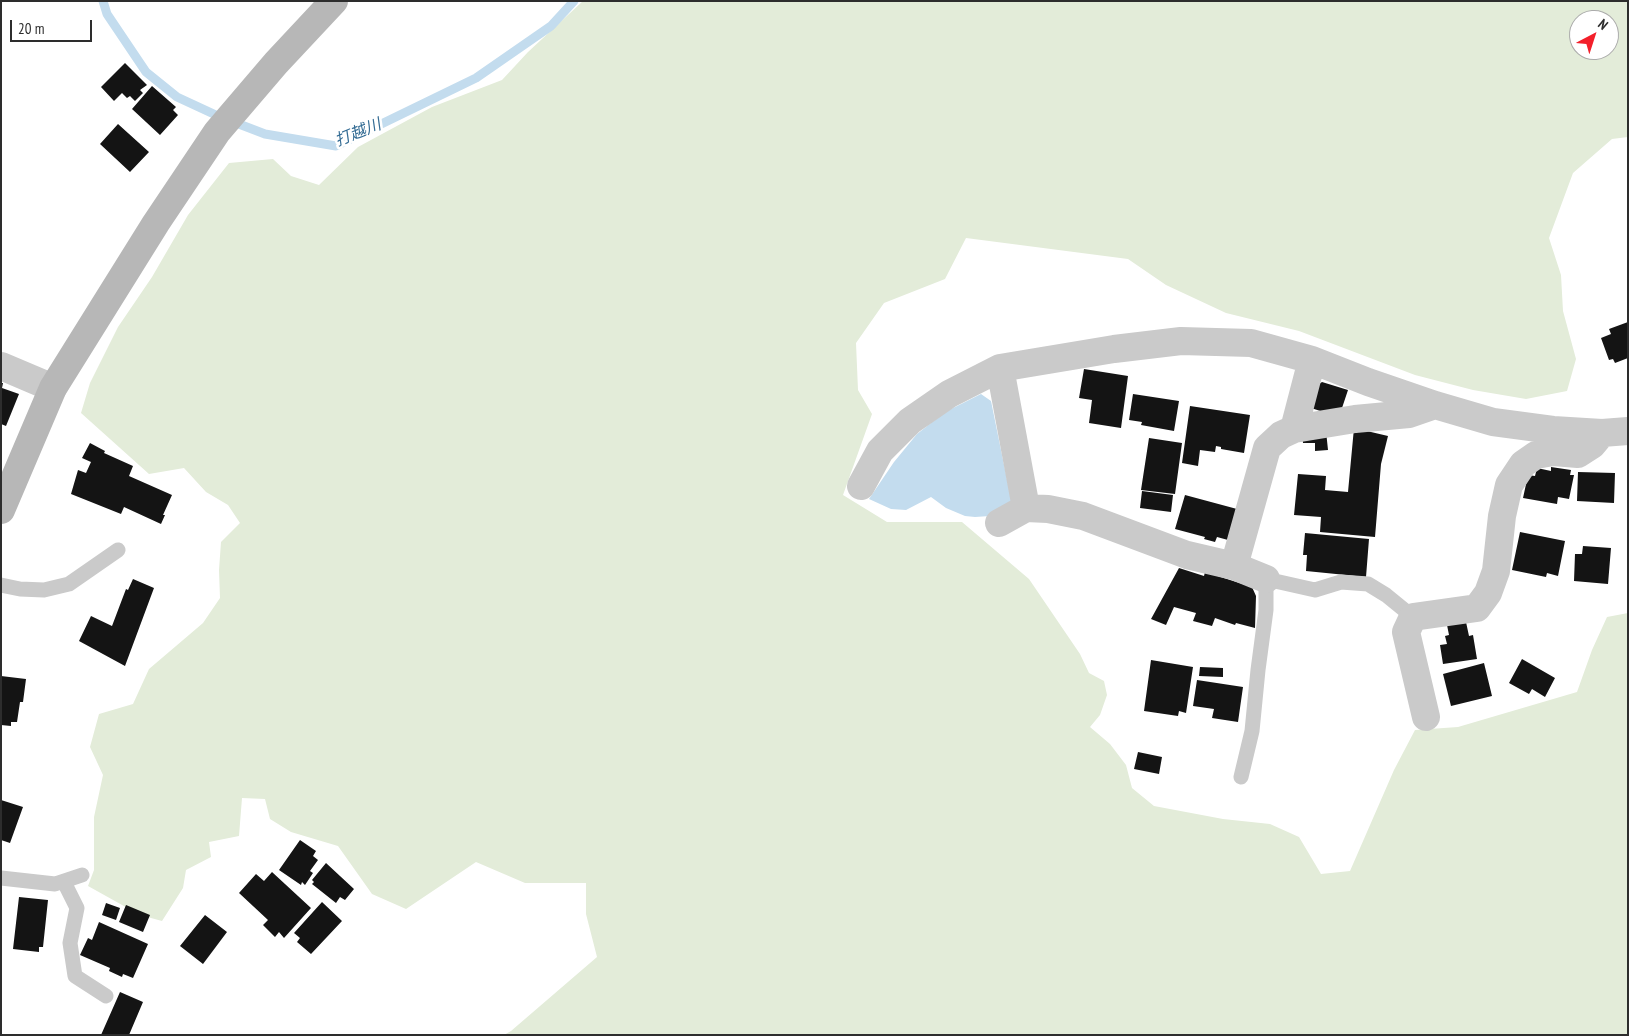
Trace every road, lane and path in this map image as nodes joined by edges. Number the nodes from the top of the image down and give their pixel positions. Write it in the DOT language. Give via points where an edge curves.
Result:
graph roads {
  1 [pos="334,1"];
  2 [pos="1312,360"];
  3 [pos="1,366"];
  4 [pos="1000,368"];
  5 [pos="52,388"];
  6 [pos="1435,405"];
  7 [pos="1294,428"];
  8 [pos="1615,432"];
  9 [pos="862,486"];
  10 [pos="1026,508"];
  11 [pos="1,510"];
  12 [pos="999,522"];
  13 [pos="118,550"];
  14 [pos="1234,566"];
  15 [pos="1266,579"];
  16 [pos="1,585"];
  17 [pos="1413,617"];
  18 [pos="1426,717"];
  19 [pos="1241,777"];
  20 [pos="82,875"];
  21 [pos="1,878"];
  22 [pos="64,882"];
  23 [pos="106,996"];
  1 -- 5 [label="street" via="218,132 156,223"];
  2 -- 4 [label="street" via="1251,343 1181,340"];
  2 -- 6 [label="street"];
  2 -- 7 [label="street"];
  3 -- 5 [label="street"];
  4 -- 9 [label="street" via="949,394 910,422 880,451"];
  4 -- 10 [label="street"];
  5 -- 11 [label="street"];
  6 -- 7 [label="street" via="1409,414"];
  6 -- 8 [label="street" via="1493,422 1553,430"];
  7 -- 14 [label="street" via="1280,435 1267,448"];
  8 -- 17 [label="street" via="1578,454 1553,452 1536,455 1523,464 1508,485 1496,571 1488,593 1477,608"];
  10 -- 12 [label="street"];
  10 -- 14 [label="street" via="1048,508 1083,516 1187,555"];
  13 -- 16 [label="lane" via="69,584 44,590"];
  14 -- 15 [label="street"];
  15 -- 17 [label="lane" via="1315,590 1341,582 1368,584 1386,594"];
  15 -- 19 [label="lane" via="1266,610 1252,731"];
  17 -- 18 [label="street" via="1406,632"];
  20 -- 22 [label="lane"];
  21 -- 22 [label="lane" via="55,884"];
  22 -- 23 [label="lane" via="77,908 70,943 75,976"];
}
